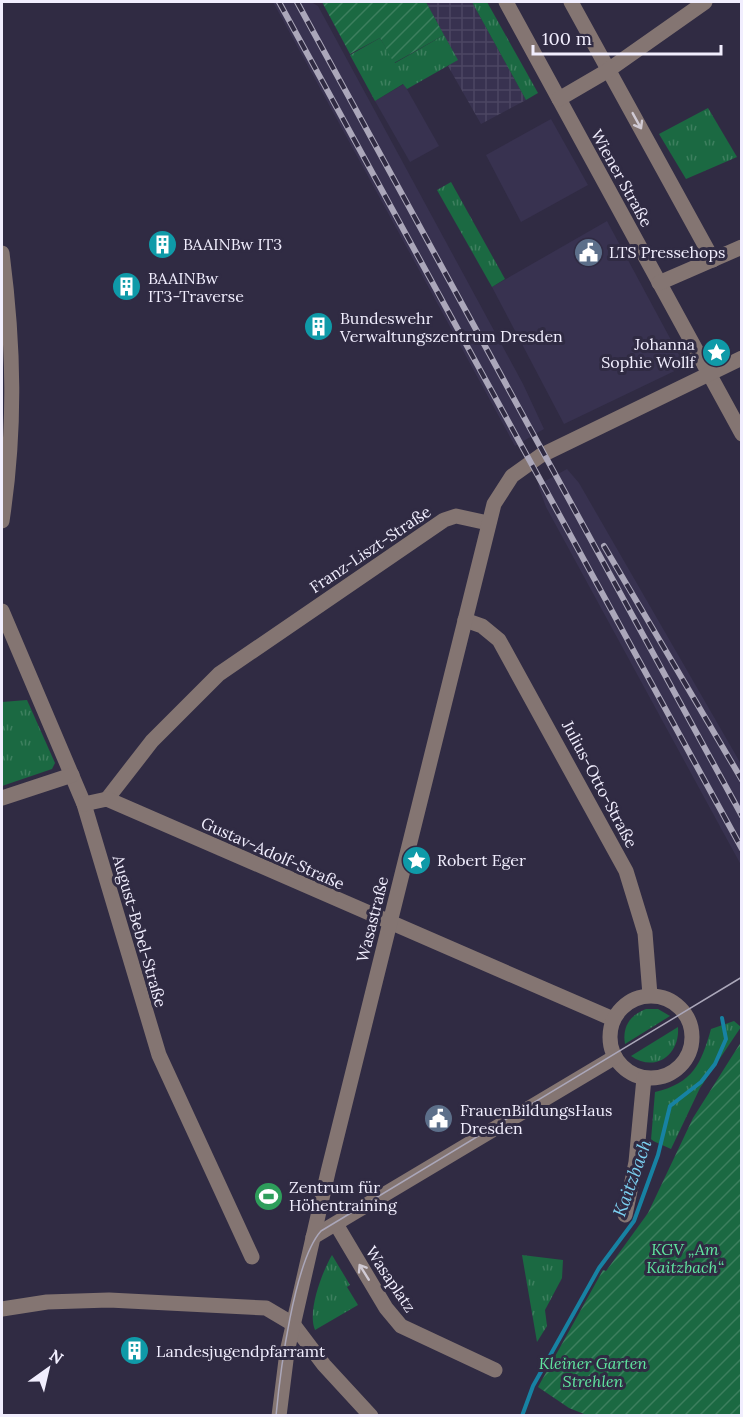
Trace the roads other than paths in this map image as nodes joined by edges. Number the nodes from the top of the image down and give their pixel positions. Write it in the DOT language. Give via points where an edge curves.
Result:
graph roads {
  1 [pos="506,2"];
  2 [pos="571,2"];
  3 [pos="705,2"];
  4 [pos="607,71"];
  5 [pos="559,99"];
  6 [pos="741,247"];
  7 [pos="2,253"];
  8 [pos="713,260"];
  9 [pos="659,283"];
  10 [pos="741,358"];
  11 [pos="709,374"];
  12 [pos="741,434"];
  13 [pos="2,521"];
  14 [pos="489,523"];
  15 [pos="2,611"];
  16 [pos="465,620"];
  17 [pos="72,775"];
  18 [pos="2,798"];
  19 [pos="107,799"];
  20 [pos="84,804"];
  21 [pos="389,924"];
  22 [pos="650,995"];
  23 [pos="613,1019"];
  24 [pos="615,1057"];
  25 [pos="644,1078"];
  26 [pos="625,1215"];
  27 [pos="336,1224"];
  28 [pos="313,1237"];
  29 [pos="252,1257"];
  30 [pos="2,1309"];
  31 [pos="293,1324"];
  32 [pos="495,1370"];
  33 [pos="279,1416"];
  34 [pos="371,1416"];
  1 -- 5 [label="street, Wiener Straße"];
  2 -- 4 [label="street"];
  3 -- 4 [label="street"];
  4 -- 5 [label="street"];
  4 -- 8 [label="street, one-way"];
  5 -- 9 [label="street, Wiener Straße"];
  6 -- 8 [label="street"];
  7 -- 13 [label="street" via="14,408"];
  8 -- 9 [label="street"];
  9 -- 11 [label="street, Wiener Straße"];
  10 -- 11 [label="street"];
  11 -- 12 [label="street, Wiener Straße"];
  11 -- 14 [label="street" via="560,444 523,467 503,488"];
  14 -- 16 [label="street, Wasastraße"];
  14 -- 19 [label="street, Franz-Liszt-Straße" via="456,516 444,520 219,674 152,741"];
  15 -- 17 [label="street, August-Bebel-Straße"];
  16 -- 21 [label="street, Wasastraße"];
  16 -- 22 [label="street, Julius-Otto-Straße" via="482,626 500,640 626,871 645,933"];
  17 -- 18 [label="street"];
  17 -- 20 [label="street, August-Bebel-Straße"];
  19 -- 20 [label="street"];
  19 -- 21 [label="street, Gustav-Adolf-Straße"];
  20 -- 29 [label="street, August-Bebel-Straße" via="159,1054"];
  21 -- 23 [label="street, Gustav-Adolf-Straße"];
  21 -- 28 [label="street, Wasastraße"];
  22 -- 23 [label="street" via="628,1002"];
  22 -- 25 [label="street" via="674,1002 683,1011 692,1030 692,1043 688,1055 675,1070 657,1078"];
  23 -- 24 [label="street" via="610,1042"];
  24 -- 25 [label="street" via="624,1068"];
  24 -- 27 [label="street"];
  25 -- 26 [label="street" via="636,1161"];
  27 -- 28 [label="street"];
  32 -- 27 [label="street, Wasaplatz, one-way" via="408,1330 394,1319"];
  28 -- 31 [label="street, Wasastraße"];
  30 -- 31 [label="street" via="47,1302 146,1301 266,1308"];
  31 -- 33 [label="street, Wasastraße"];
  31 -- 34 [label="street"];
}
